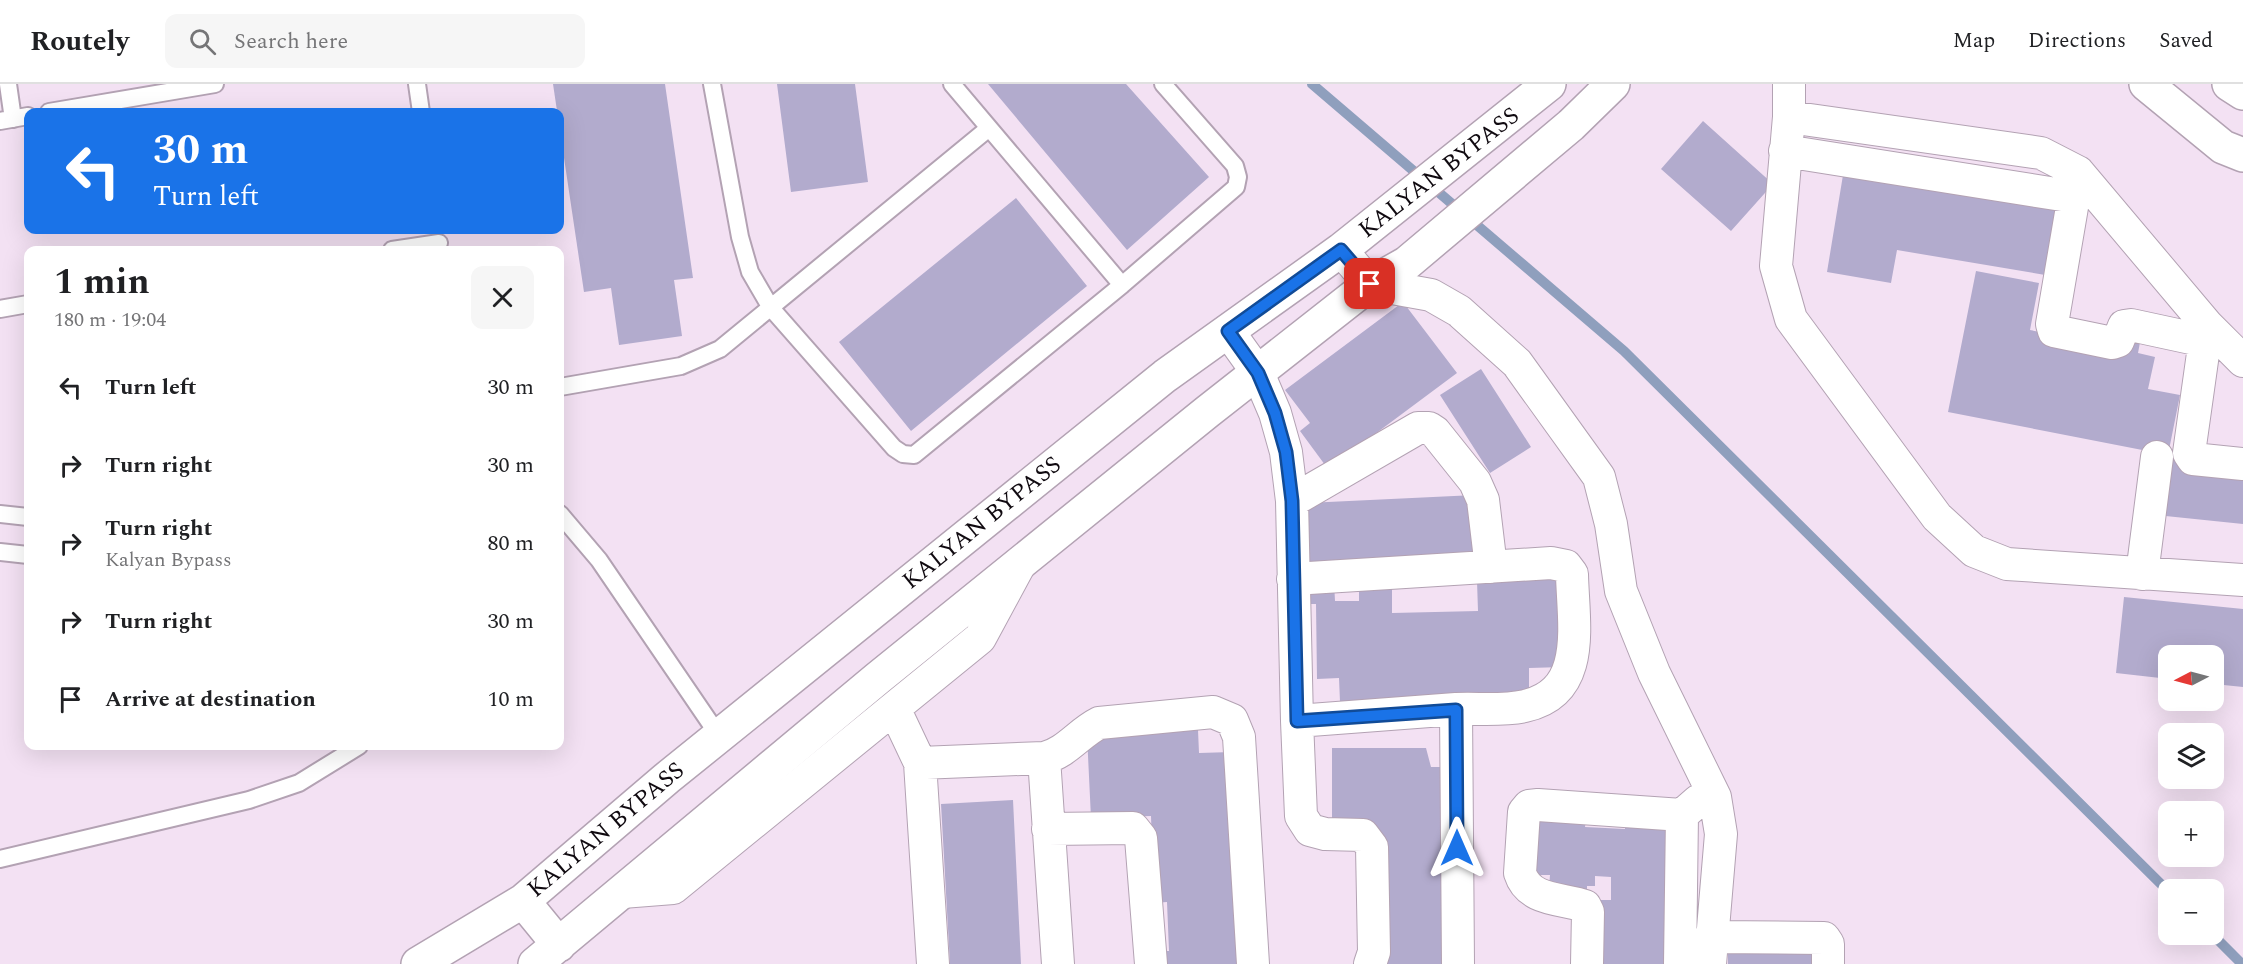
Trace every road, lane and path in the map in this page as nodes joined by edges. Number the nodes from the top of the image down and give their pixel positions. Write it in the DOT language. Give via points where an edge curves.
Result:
graph roads {
  1 [pos="8,84"];
  2 [pos="215,84"];
  3 [pos="417,84"];
  4 [pos="712,84"];
  5 [pos="952,84"];
  6 [pos="1163,84"];
  7 [pos="1613,84"];
  8 [pos="1789,84"];
  9 [pos="2146,84"];
  10 [pos="2229,84"];
  11 [pos="175,87"];
  12 [pos="1541,91"];
  13 [pos="2243,93"];
  14 [pos="69,108"];
  15 [pos="420,108"];
  16 [pos="1789,117"];
  17 [pos="14,118"];
  18 [pos="989,128"];
  19 [pos="1785,151"];
  20 [pos="2243,155"];
  21 [pos="2076,185"];
  22 [pos="439,241"];
  23 [pos="413,246"];
  24 [pos="1341,250"];
  25 [pos="1370,284"];
  26 [pos="1122,285"];
  27 [pos="24,305"];
  28 [pos="771,308"];
  29 [pos="0,309"];
  30 [pos="1228,331"];
  31 [pos="2206,333"];
  32 [pos="2243,361"];
  33 [pos="1258,373"];
  34 [pos="564,386"];
  35 [pos="2157,457"];
  36 [pos="2243,464"];
  37 [pos="1292,501"];
  38 [pos="0,514"];
  39 [pos="24,517"];
  40 [pos="564,518"];
  41 [pos="0,552"];
  42 [pos="24,555"];
  43 [pos="1021,562"];
  44 [pos="1491,567"];
  45 [pos="2142,573"];
  46 [pos="1293,579"];
  47 [pos="2243,580"];
  48 [pos="894,708"];
  49 [pos="1456,710"];
  50 [pos="1297,721"];
  51 [pos="719,736"];
  52 [pos="353,750"];
  53 [pos="1035,758"];
  54 [pos="920,763"];
  55 [pos="1711,788"];
  56 [pos="1682,815"];
  57 [pos="1048,829"];
  58 [pos="0,859"];
  59 [pos="622,892"];
  60 [pos="523,901"];
  61 [pos="1718,950"];
  62 [pos="547,955"];
  63 [pos="418,964"];
  64 [pos="933,964"];
  65 [pos="1039,964"];
  66 [pos="1058,964"];
  67 [pos="1151,964"];
  68 [pos="1253,964"];
  69 [pos="1370,964"];
  70 [pos="1458,964"];
  71 [pos="1587,964"];
  72 [pos="1680,964"];
  73 [pos="1828,964"];
  1 -- 17 [label="lane"];
  2 -- 11 [label="lane"];
  3 -- 15 [label="lane"];
  4 -- 28 [label="lane" via="740,237 750,272"];
  5 -- 18 [label="lane"];
  6 -- 26 [label="lane" via="1235,166 1236,187"];
  7 -- 25 [label="main road, KALYAN BYPASS" via="1571,125 1407,263"];
  8 -- 16 [label="street"];
  9 -- 20 [label="main road" via="2223,147"];
  10 -- 13 [label="main road"];
  11 -- 14 [label="lane"];
  12 -- 24 [label="main road, KALYAN BYPASS"];
  16 -- 19 [label="street"];
  16 -- 21 [label="street" via="2041,153"];
  18 -- 26 [label="lane"];
  18 -- 28 [label="lane"];
  19 -- 21 [label="street"];
  19 -- 45 [label="street" via="1776,266 1791,319 1937,517 1974,551 2007,564"];
  21 -- 31 [label="street"];
  21 -- 31 [label="street" via="2052,324 2054,331 2112,343 2118,341 2124,326 2131,325"];
  22 -- 23 [label="lane"];
  24 -- 25 [label="street"];
  24 -- 30 [label="main road, KALYAN BYPASS"];
  25 -- 33 [label="main road, KALYAN BYPASS"];
  25 -- 55 [label="street" via="1431,295 1459,311 1517,363 1599,477 1621,591 1654,673"];
  26 -- 28 [label="lane" via="914,455 894,448"];
  27 -- 29 [label="lane"];
  28 -- 34 [label="lane" via="720,349 681,366"];
  30 -- 33 [label="street"];
  30 -- 51 [label="main road, KALYAN BYPASS" via="1165,376"];
  31 -- 32 [label="street"];
  31 -- 36 [label="street" via="2189,453 2193,459"];
  33 -- 37 [label="street" via="1286,452"];
  33 -- 43 [label="main road, KALYAN BYPASS"];
  35 -- 45 [label="street"];
  37 -- 44 [label="street" via="1418,428 1429,428 1475,482 1483,500"];
  37 -- 46 [label="street"];
  38 -- 39 [label="lane"];
  40 -- 51 [label="lane" via="599,560"];
  41 -- 42 [label="lane"];
  43 -- 48 [label="street" via="980,638"];
  43 -- 59 [label="main road, KALYAN BYPASS"];
  44 -- 46 [label="street"];
  44 -- 49 [label="street" via="1551,563 1566,566 1572,574 1574,658 1560,689 1526,706"];
  45 -- 47 [label="street"];
  46 -- 50 [label="street"];
  48 -- 54 [label="street"];
  48 -- 59 [label="street" via="673,888"];
  49 -- 50 [label="street"];
  49 -- 70 [label="street"];
  50 -- 69 [label="street" via="1301,816 1310,830 1363,835 1372,847 1374,952"];
  51 -- 60 [label="main road, KALYAN BYPASS"];
  52 -- 58 [label="lane" via="299,783 259,796"];
  53 -- 54 [label="street"];
  53 -- 57 [label="street"];
  53 -- 65 [label="street"];
  53 -- 68 [label="street" via="1055,755 1084,730 1099,723 1213,712 1232,720 1239,737"];
  54 -- 64 [label="street"];
  55 -- 56 [label="street"];
  55 -- 61 [label="street" via="1721,834"];
  56 -- 71 [label="street" via="1538,805 1529,806 1524,812 1522,881 1549,899 1586,906"];
  56 -- 72 [label="street"];
  57 -- 66 [label="street"];
  57 -- 67 [label="street" via="1120,826 1133,828 1141,838"];
  59 -- 62 [label="main road, KALYAN BYPASS"];
  60 -- 62 [label="main road"];
  60 -- 63 [label="main road, KALYAN BYPASS"];
  61 -- 73 [label="street" via="1824,938 1828,944"];
}
